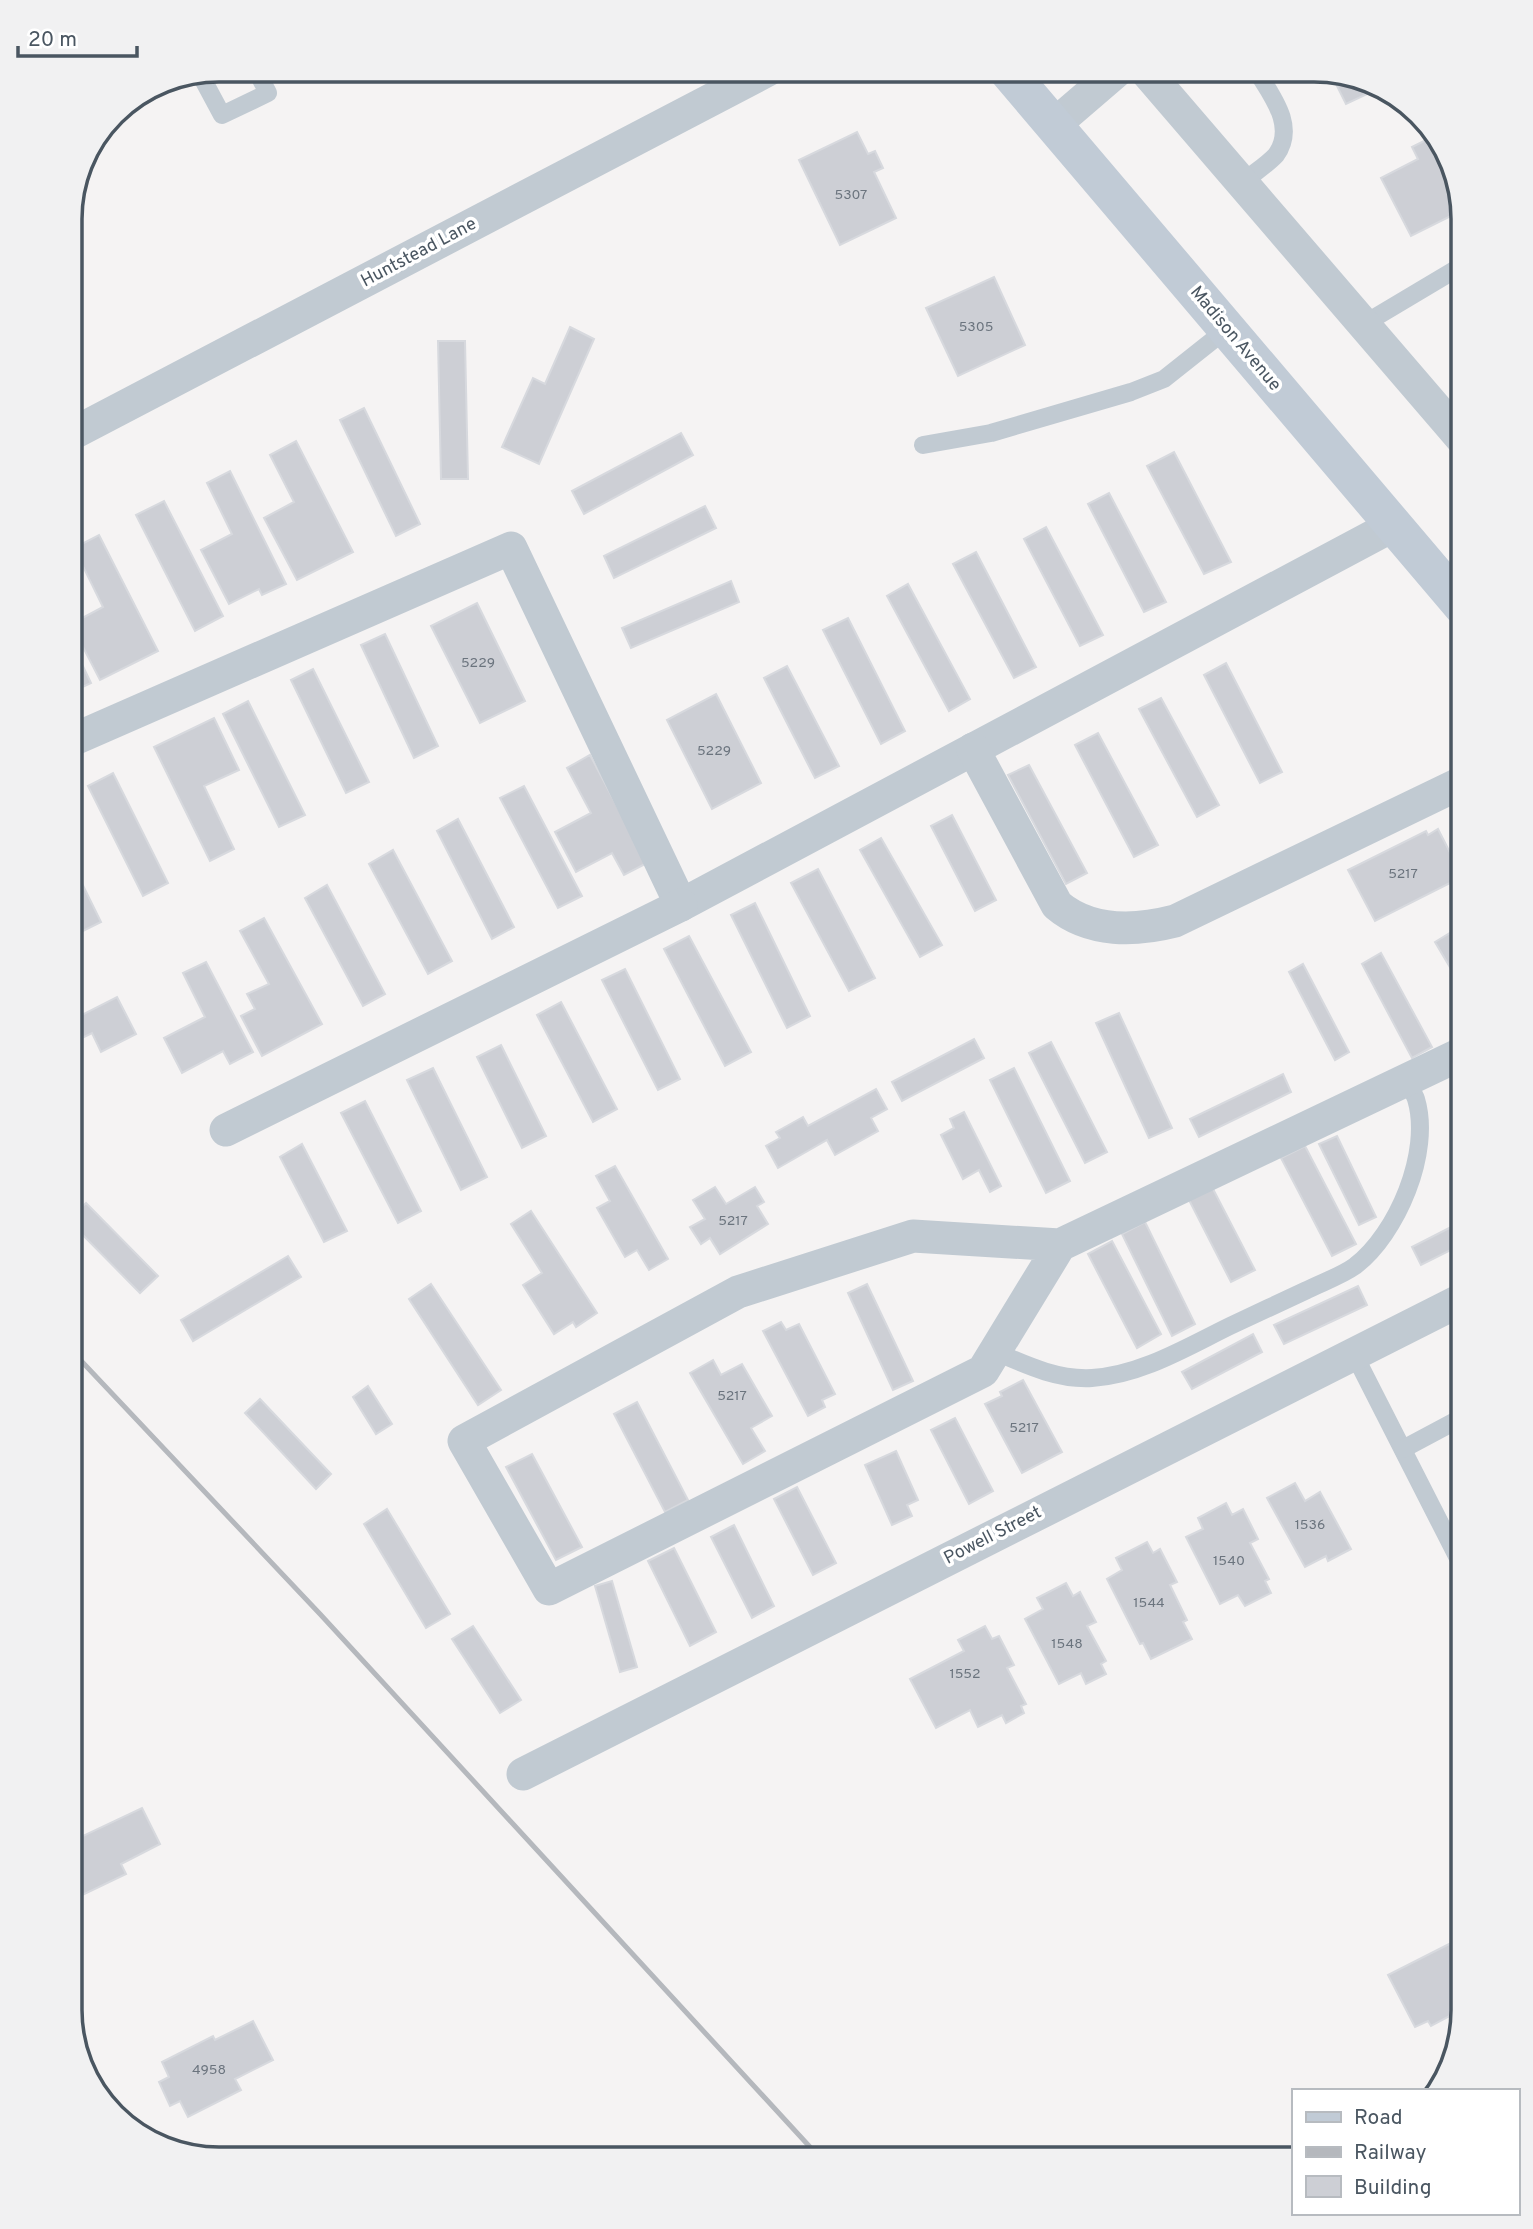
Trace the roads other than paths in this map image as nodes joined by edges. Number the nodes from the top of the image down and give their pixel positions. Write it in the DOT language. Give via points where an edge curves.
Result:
graph roads {
  1 [pos="263,83"];
  2 [pos="743,83"];
  3 [pos="1018,83"];
  4 [pos="1122,83"];
  5 [pos="1152,83"];
  6 [pos="1264,83"];
  7 [pos="205,84"];
  8 [pos="1054,125"];
  9 [pos="1242,183"];
  10 [pos="1451,272"];
  11 [pos="1364,324"];
  12 [pos="1227,329"];
  13 [pos="1451,426"];
  14 [pos="83,428"];
  15 [pos="923,445"];
  16 [pos="1394,525"];
  17 [pos="1451,593"];
  18 [pos="83,735"];
  19 [pos="973,749"];
  20 [pos="1451,788"];
  21 [pos="681,905"];
  22 [pos="1451,1059"];
  23 [pos="1406,1080"];
  24 [pos="226,1130"];
  25 [pos="1060,1245"];
  26 [pos="1451,1305"];
  27 [pos="996,1352"];
  28 [pos="1354,1354"];
  29 [pos="1451,1423"];
  30 [pos="1403,1449"];
  31 [pos="1451,1535"];
  32 [pos="523,1774"];
  1 -- 7 [label="lane" via="268,93 222,115"];
  2 -- 14 [label="street, Huntstead Lane"];
  3 -- 8 [label="main road, Madison Avenue"];
  4 -- 8 [label="street"];
  5 -- 9 [label="street"];
  6 -- 9 [label="lane" via="1285,126 1282,141 1276,155"];
  8 -- 12 [label="main road, Madison Avenue"];
  9 -- 11 [label="street"];
  10 -- 11 [label="lane"];
  11 -- 13 [label="street"];
  12 -- 15 [label="lane" via="1164,379 1131,392 990,433"];
  12 -- 16 [label="main road, Madison Avenue"];
  16 -- 17 [label="main road, Madison Avenue"];
  16 -- 19 [label="street"];
  18 -- 21 [label="street" via="511,548"];
  19 -- 20 [label="street" via="1058,905 1071,917 1124,928 1150,928 1175,921"];
  19 -- 21 [label="street"];
  21 -- 24 [label="street"];
  22 -- 23 [label="street"];
  23 -- 25 [label="street"];
  23 -- 27 [label="lane" via="1419,1118 1413,1171 1382,1238 1353,1267 1120,1375 1064,1376"];
  25 -- 27 [label="street"];
  25 -- 27 [label="street" via="914,1236 738,1292 464,1441 549,1589 983,1371"];
  26 -- 28 [label="street, Powell Street"];
  28 -- 30 [label="lane"];
  28 -- 32 [label="street, Powell Street"];
  29 -- 30 [label="lane"];
  30 -- 31 [label="lane"];
}
